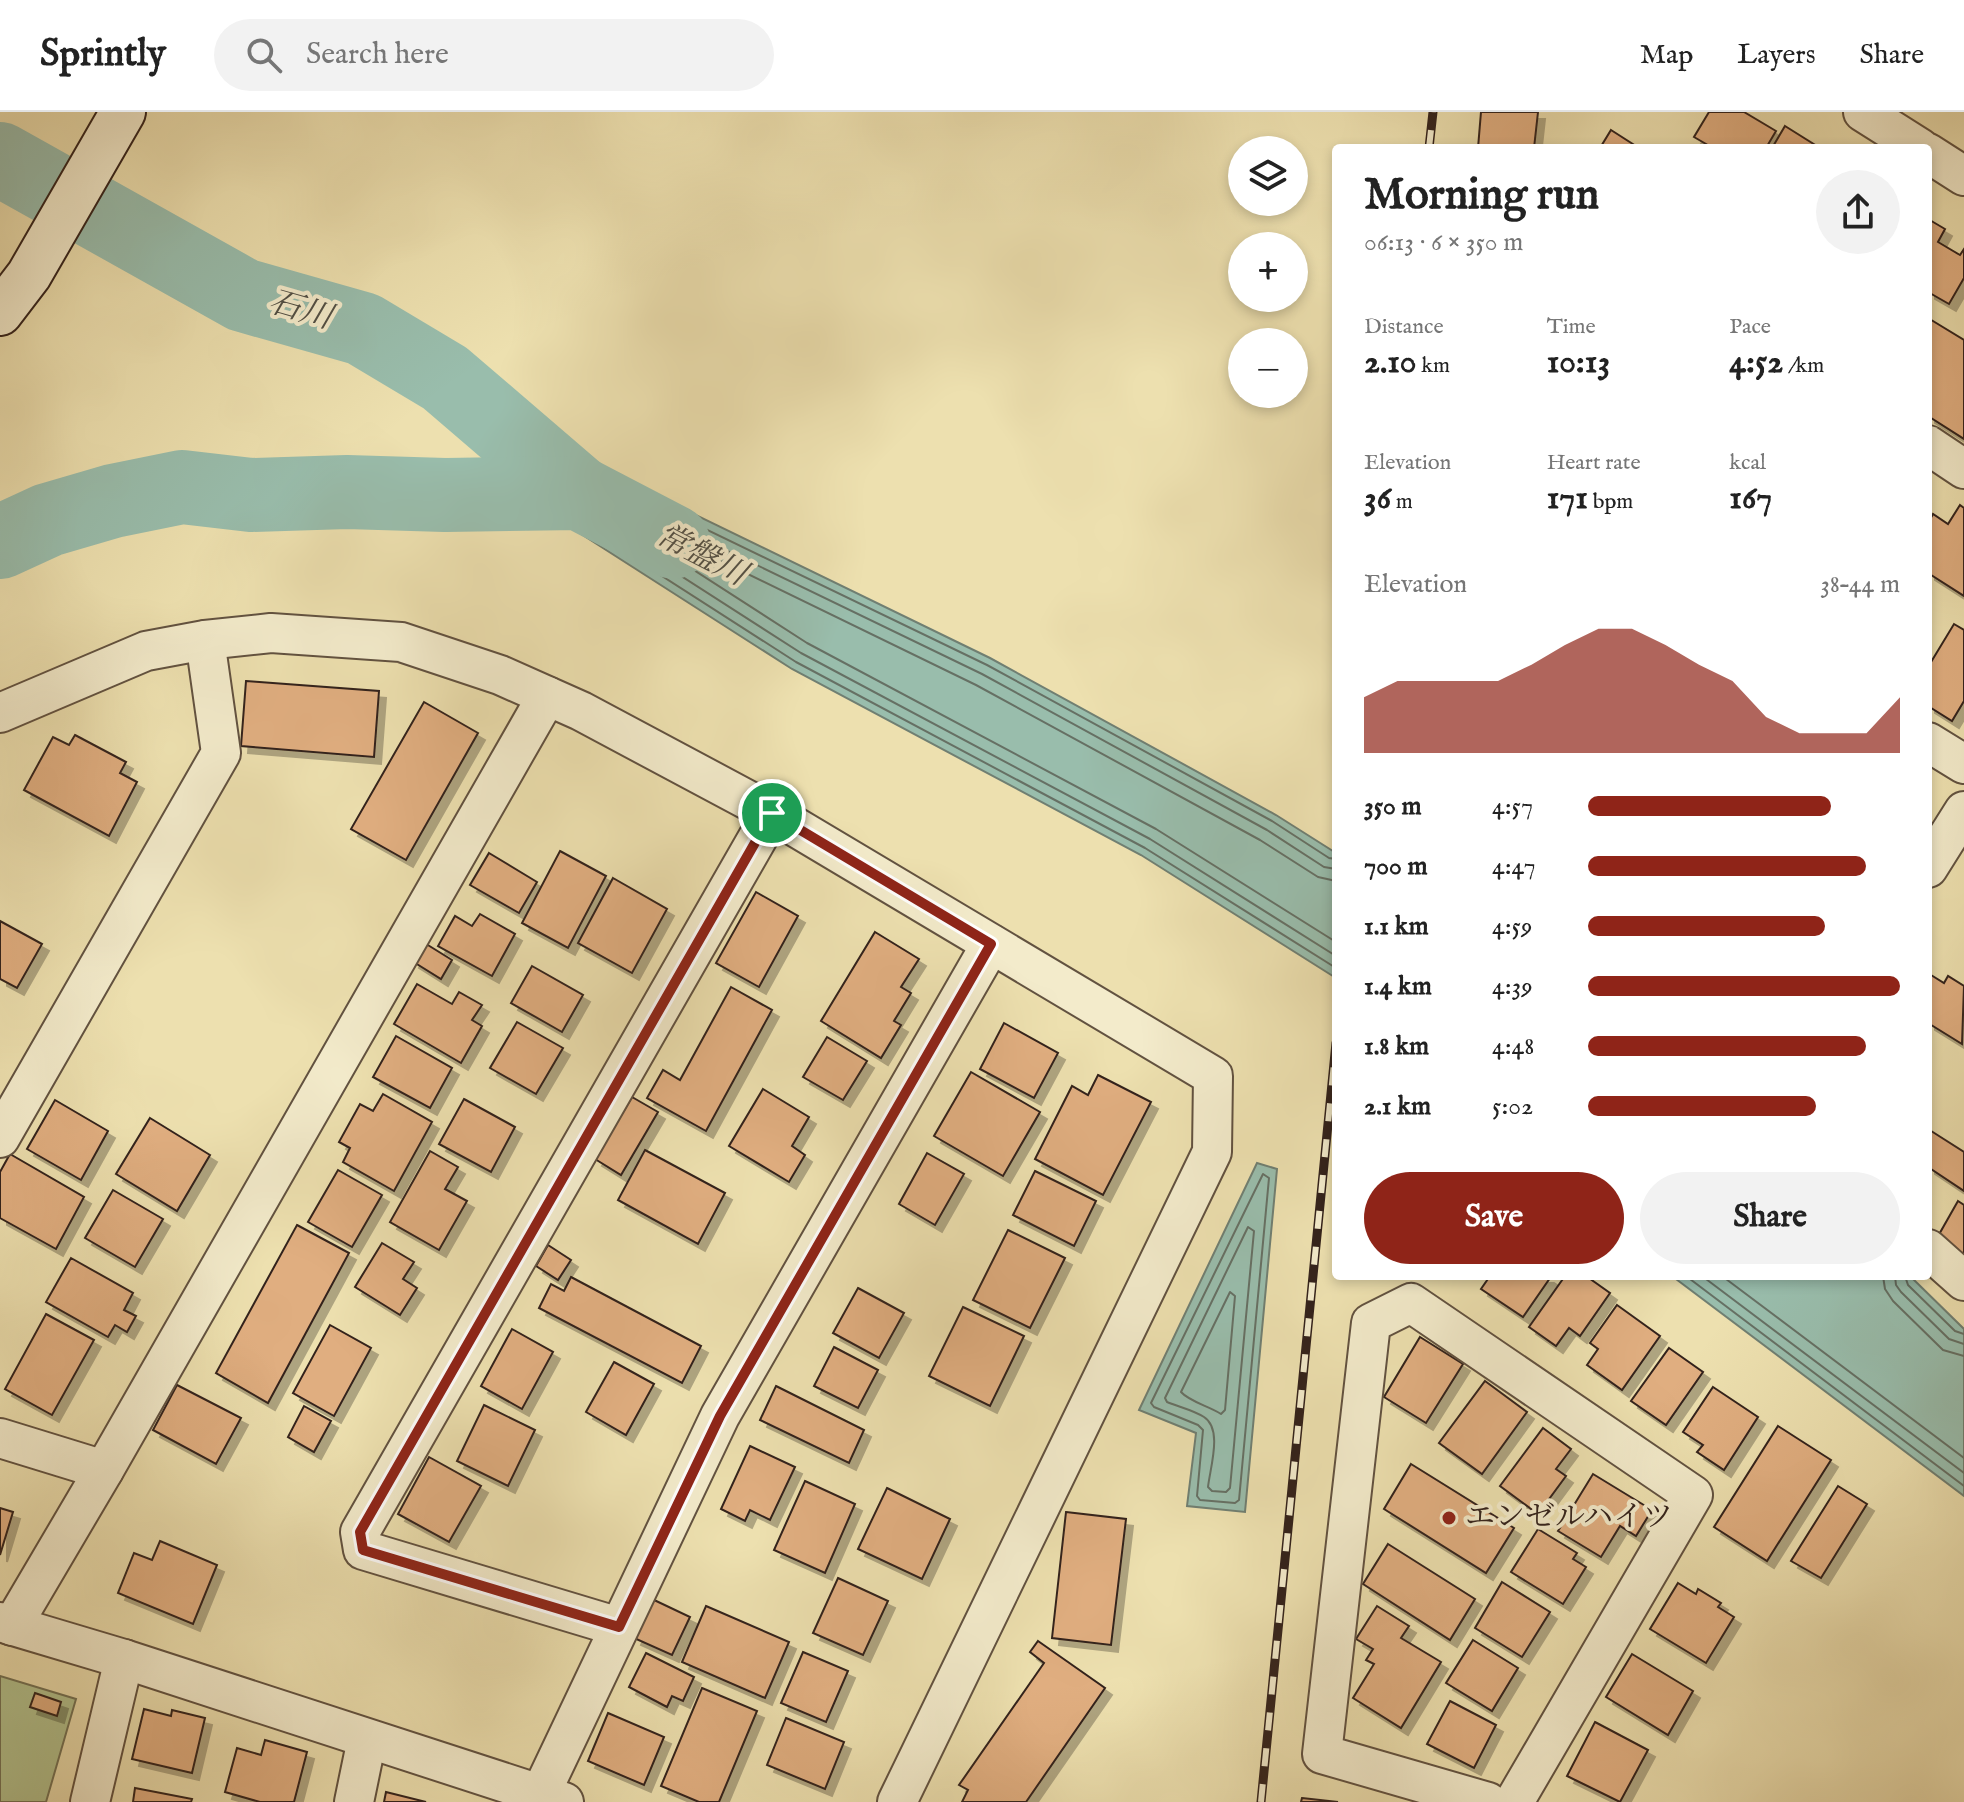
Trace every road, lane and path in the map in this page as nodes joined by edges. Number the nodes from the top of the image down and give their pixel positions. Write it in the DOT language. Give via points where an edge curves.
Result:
graph roads {
  1 [pos="123,112"];
  2 [pos="1863,112"];
  3 [pos="1914,144"];
  4 [pos="1932,156"];
  5 [pos="1964,176"];
  6 [pos="0,313"];
  7 [pos="1932,448"];
  8 [pos="1964,469"];
  9 [pos="205,640"];
  10 [pos="547,696"];
  11 [pos="0,713"];
  12 [pos="1932,744"];
  13 [pos="1964,764"];
  14 [pos="1964,811"];
  15 [pos="772,813"];
  16 [pos="1932,862"];
  17 [pos="991,944"];
  18 [pos="0,1138"];
  19 [pos="1932,1253"];
  20 [pos="1964,1281"];
  21 [pos="0,1438"];
  22 [pos="104,1470"];
  23 [pos="6,1624"];
  24 [pos="619,1627"];
  25 [pos="124,1659"];
  26 [pos="367,1739"];
  27 [pos="552,1798"];
  28 [pos="90,1802"];
  29 [pos="354,1802"];
  30 [pos="897,1802"];
  31 [pos="1488,1802"];
  32 [pos="1514,1802"];
  1 -- 6 [label="street" via="29,275"];
  2 -- 3 [label="street"];
  4 -- 5 [label="street"];
  7 -- 8 [label="street"];
  9 -- 10 [label="street" via="271,633 401,642"];
  9 -- 11 [label="street" via="146,651"];
  9 -- 18 [label="street" via="221,753"];
  10 -- 15 [label="street"];
  10 -- 22 [label="street"];
  12 -- 13 [label="street"];
  14 -- 16 [label="street"];
  15 -- 17 [label="street"];
  15 -- 24 [label="street" via="360,1532 363,1550"];
  17 -- 24 [label="street" via="720,1416"];
  17 -- 30 [label="street" via="1213,1076 1212,1152"];
  19 -- 20 [label="street"];
  21 -- 22 [label="street"];
  22 -- 23 [label="street"];
  23 -- 25 [label="street"];
  24 -- 27 [label="street"];
  25 -- 26 [label="street"];
  25 -- 28 [label="street"];
  26 -- 27 [label="street"];
  26 -- 29 [label="street"];
  31 -- 32 [label="street" via="1322,1754 1371,1323 1411,1303 1693,1495"];
}
